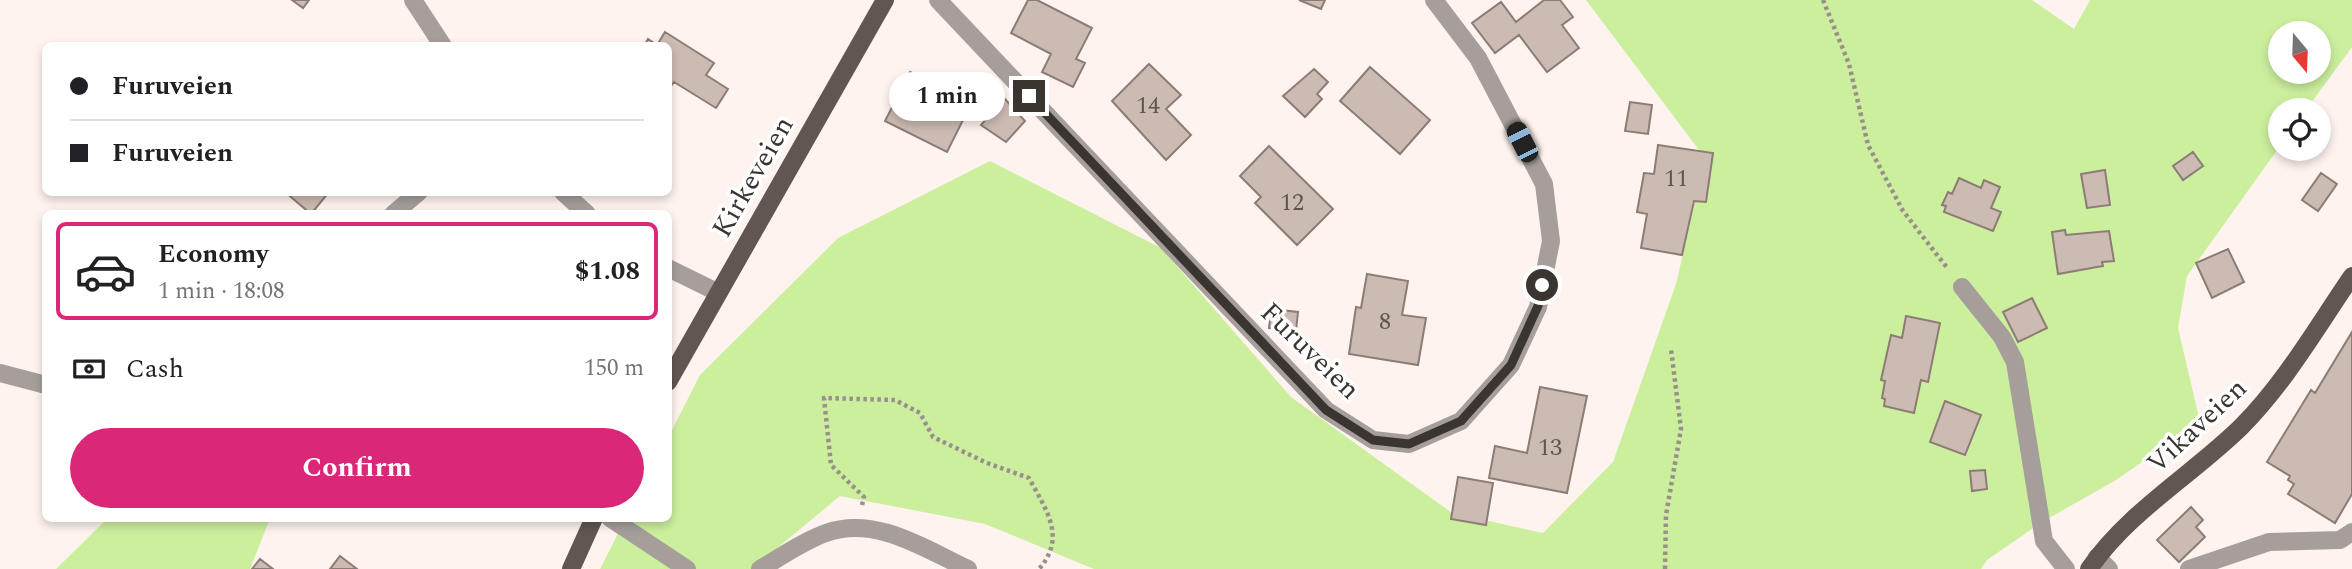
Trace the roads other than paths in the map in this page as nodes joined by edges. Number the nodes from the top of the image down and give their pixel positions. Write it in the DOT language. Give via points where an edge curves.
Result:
graph roads {
  1 [pos="413,0"];
  2 [pos="885,0"];
  3 [pos="938,0"];
  4 [pos="1434,0"];
  5 [pos="440,42"];
  6 [pos="414,196"];
  7 [pos="567,196"];
  8 [pos="398,210"];
  9 [pos="583,210"];
  10 [pos="672,270"];
  11 [pos="2352,276"];
  12 [pos="1962,287"];
  13 [pos="718,292"];
  14 [pos="0,373"];
  15 [pos="672,375"];
  16 [pos="42,384"];
  17 [pos="592,522"];
  18 [pos="616,522"];
  19 [pos="2352,532"];
  20 [pos="2098,565"];
  21 [pos="571,569"];
  22 [pos="687,569"];
  23 [pos="760,569"];
  24 [pos="968,569"];
  25 [pos="2066,569"];
  26 [pos="2189,569"];
  1 -- 5 [label="street"];
  2 -- 13 [label="main road, Kirkeveien"];
  3 -- 4 [label="street, Furuveien" via="1326,410 1373,440 1409,444 1461,421 1511,365 1538,306 1551,241 1544,184 1478,58"];
  6 -- 8 [label="street"];
  7 -- 9 [label="street"];
  10 -- 13 [label="street"];
  11 -- 20 [label="main road, Vikaveien" via="2265,400 2133,521"];
  12 -- 25 [label="street" via="2002,337 2015,362 2044,541"];
  13 -- 15 [label="main road, Kirkeveien"];
  14 -- 16 [label="street"];
  17 -- 21 [label="main road"];
  18 -- 22 [label="street"];
  19 -- 26 [label="street" via="2340,540 2269,542"];
  23 -- 24 [label="street" via="826,532 859,527 886,531"];
}
